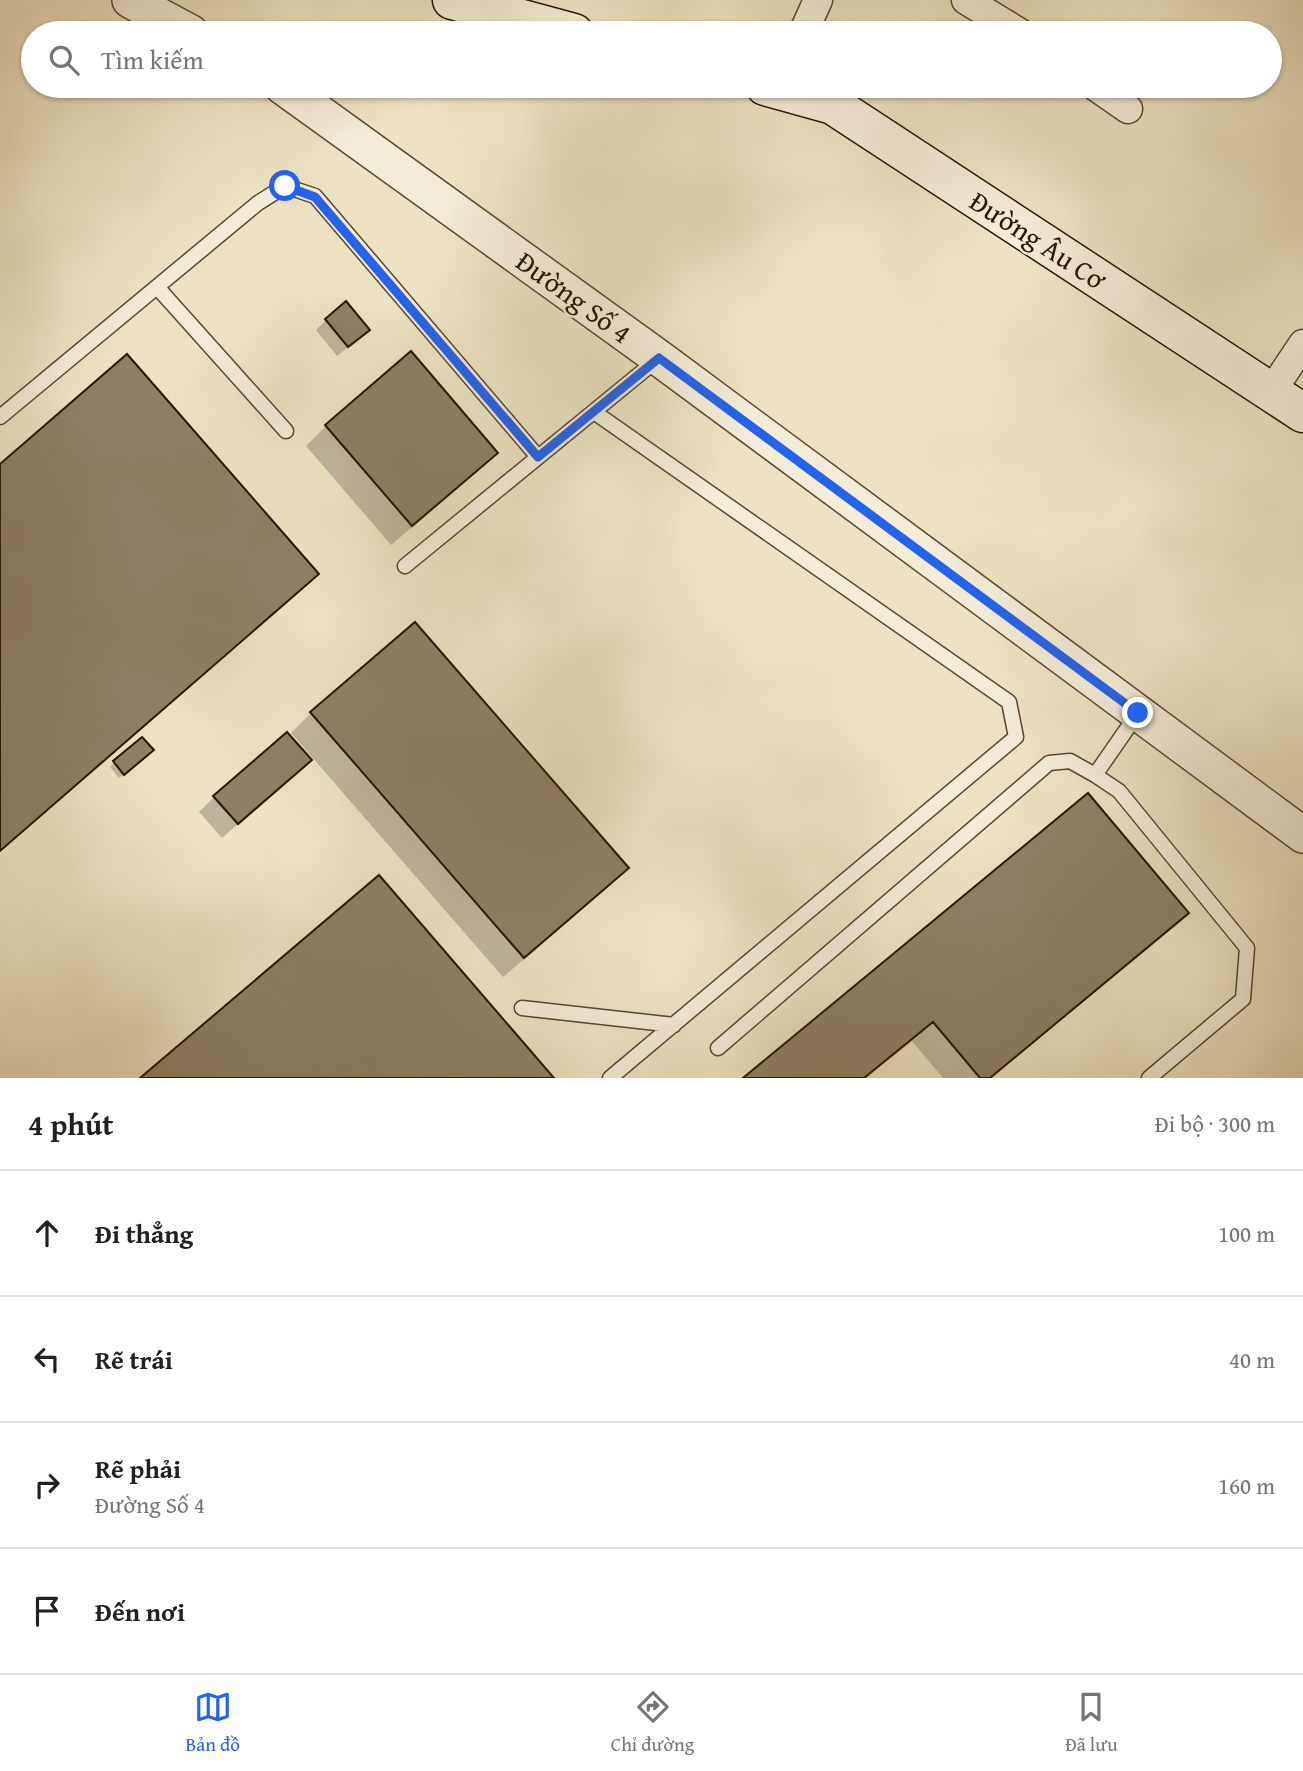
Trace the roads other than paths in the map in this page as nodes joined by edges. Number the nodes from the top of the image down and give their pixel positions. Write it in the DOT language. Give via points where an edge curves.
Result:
graph roads {
  1 [pos="130,0"];
  2 [pos="818,0"];
  3 [pos="966,0"];
  4 [pos="466,2"];
  5 [pos="169,21"];
  6 [pos="532,21"];
  7 [pos="808,21"];
  8 [pos="1000,21"];
  9 [pos="299,98"];
  10 [pos="810,98"];
  11 [pos="1112,98"];
  12 [pos="1128,109"];
  13 [pos="157,287"];
  14 [pos="1303,344"];
  15 [pos="659,358"];
  16 [pos="1271,392"];
  17 [pos="594,412"];
  18 [pos="1303,413"];
  19 [pos="0,417"];
  20 [pos="286,431"];
  21 [pos="538,457"];
  22 [pos="405,566"];
  23 [pos="1138,713"];
  24 [pos="1095,775"];
  25 [pos="1303,835"];
  26 [pos="522,1008"];
  27 [pos="674,1025"];
  28 [pos="718,1048"];
  29 [pos="610,1078"];
  30 [pos="1149,1078"];
  1 -- 5 [label="street"];
  2 -- 7 [label="street"];
  3 -- 8 [label="street"];
  4 -- 6 [label="main road"];
  9 -- 15 [label="street, Đường Số 4"];
  10 -- 16 [label="main road, Đường Âu Cơ" via="833,105"];
  11 -- 12 [label="street"];
  13 -- 19 [label="lane"];
  13 -- 20 [label="lane"];
  13 -- 21 [label="lane" via="285,186 315,197"];
  14 -- 16 [label="street"];
  15 -- 17 [label="lane"];
  15 -- 23 [label="street, Đường Số 4"];
  16 -- 18 [label="main road, Đường Âu Cơ"];
  17 -- 21 [label="lane"];
  17 -- 27 [label="lane" via="1009,702 1016,737"];
  21 -- 22 [label="lane"];
  23 -- 24 [label="lane"];
  23 -- 25 [label="street, Đường Số 4"];
  24 -- 28 [label="lane" via="1070,761 1049,763"];
  24 -- 30 [label="lane" via="1119,791 1247,948 1243,999"];
  26 -- 27 [label="lane"];
  27 -- 29 [label="lane"];
}
